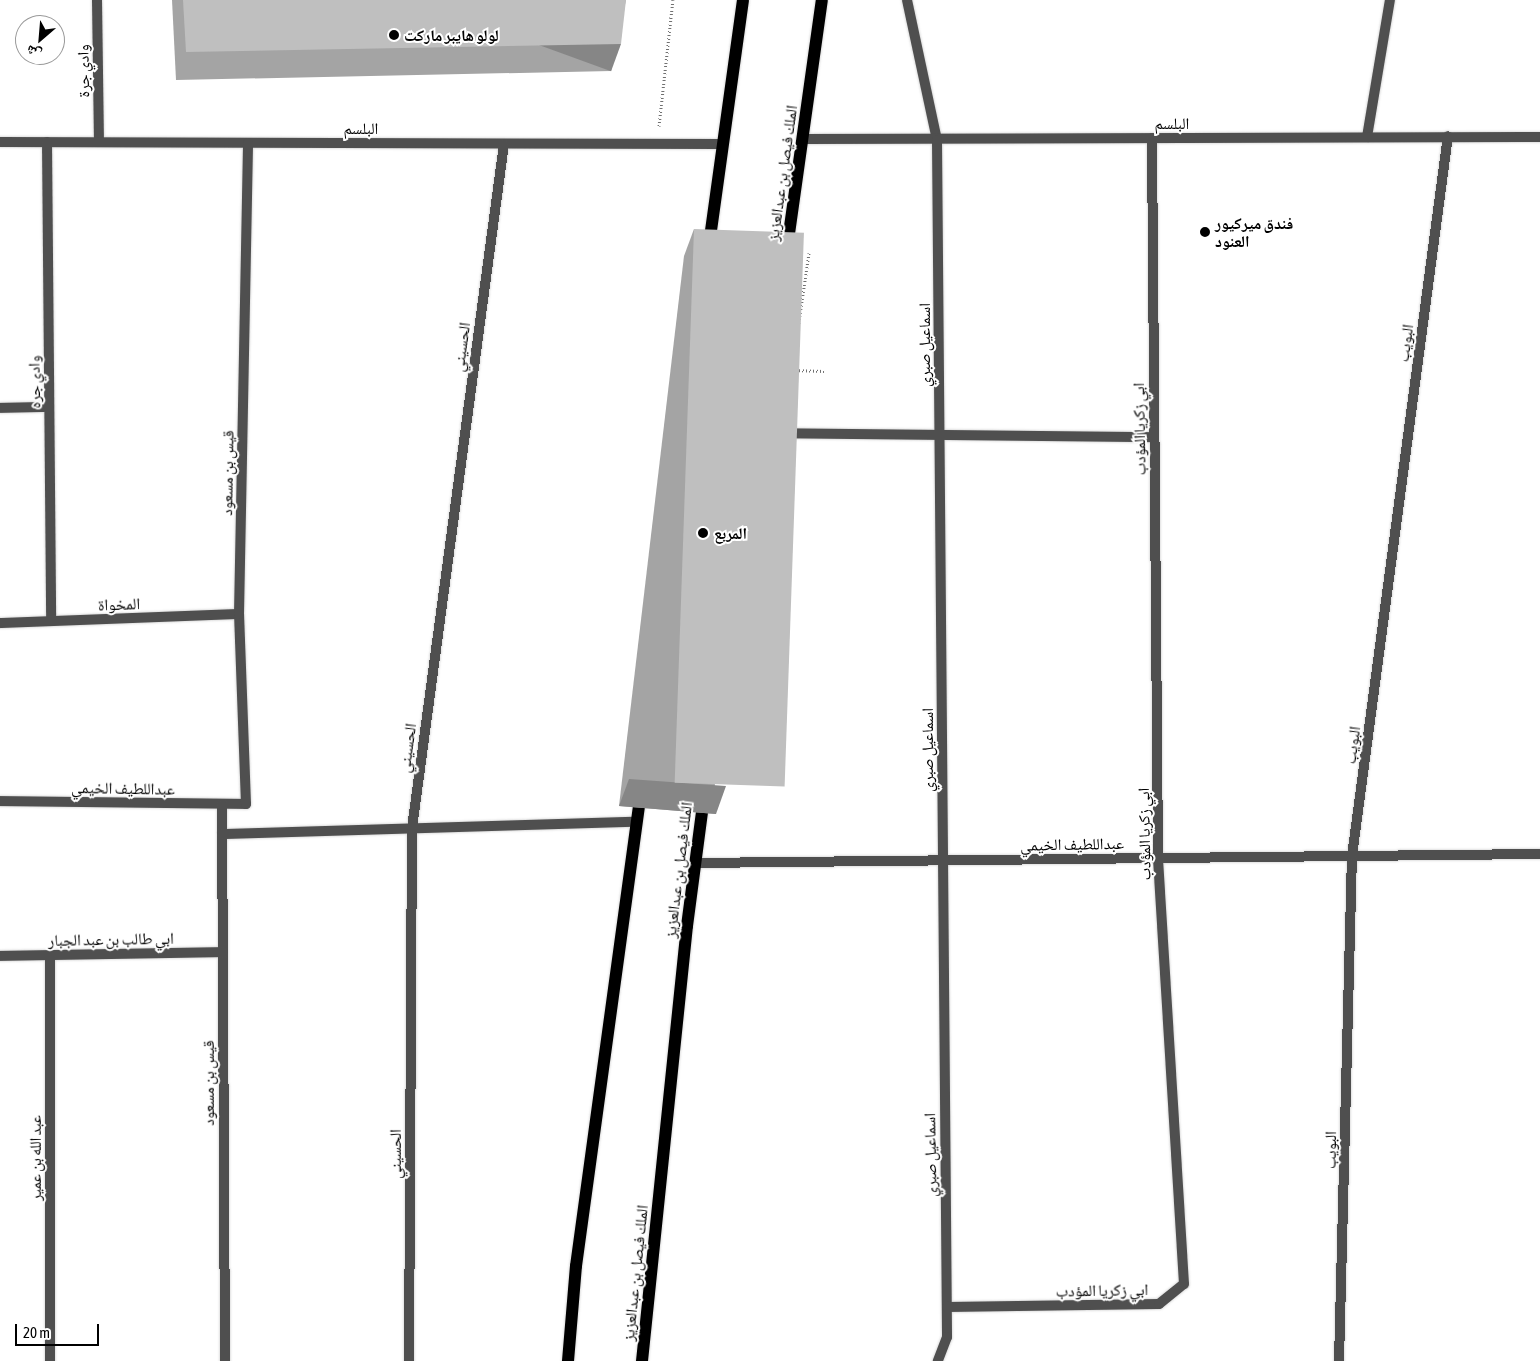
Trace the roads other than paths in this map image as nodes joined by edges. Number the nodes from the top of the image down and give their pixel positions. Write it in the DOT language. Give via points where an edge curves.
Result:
graph roads {
  1 [pos="97,0"];
  2 [pos="743,0"];
  3 [pos="822,0"];
  4 [pos="907,0"];
  5 [pos="1390,0"];
  6 [pos="1448,136"];
  7 [pos="1367,137"];
  8 [pos="1540,137"];
  9 [pos="1152,138"];
  10 [pos="803,139"];
  11 [pos="937,140"];
  12 [pos="0,142"];
  13 [pos="46,142"];
  14 [pos="98,142"];
  15 [pos="248,143"];
  16 [pos="504,144"];
  17 [pos="722,144"];
  18 [pos="786,257"];
  19 [pos="707,262"];
  20 [pos="50,407"];
  21 [pos="0,408"];
  22 [pos="760,433"];
  23 [pos="940,435"];
  24 [pos="1154,437"];
  25 [pos="239,614"];
  26 [pos="51,621"];
  27 [pos="0,624"];
  28 [pos="642,783"];
  29 [pos="706,785"];
  30 [pos="0,801"];
  31 [pos="246,804"];
  32 [pos="222,805"];
  33 [pos="637,822"];
  34 [pos="412,828"];
  35 [pos="222,834"];
  36 [pos="1540,854"];
  37 [pos="1352,856"];
  38 [pos="1158,858"];
  39 [pos="943,860"];
  40 [pos="694,863"];
  41 [pos="223,952"];
  42 [pos="50,955"];
  43 [pos="0,956"];
  44 [pos="947,1307"];
  45 [pos="940,1360"];
  46 [pos="50,1361"];
  47 [pos="225,1361"];
  48 [pos="409,1361"];
  49 [pos="568,1361"];
  50 [pos="642,1361"];
  51 [pos="1339,1361"];
  1 -- 14 [label="street, وادي جرة"];
  2 -- 17 [label="main road"];
  3 -- 10 [label="main road, الملك فيصل بن عبدالعزيز"];
  4 -- 11 [label="street, اسماعيل صبري"];
  5 -- 7 [label="street"];
  6 -- 7 [label="street, البلسم"];
  6 -- 8 [label="street, البلسم"];
  6 -- 37 [label="street, البويب"];
  7 -- 9 [label="street, البلسم"];
  9 -- 11 [label="street, البلسم"];
  9 -- 24 [label="street, ابي زكريا المؤدب"];
  10 -- 11 [label="street, البلسم"];
  10 -- 18 [label="main road, الملك فيصل بن عبدالعزيز"];
  11 -- 23 [label="street, اسماعيل صبري"];
  12 -- 13 [label="street, البلسم"];
  13 -- 14 [label="street, البلسم"];
  13 -- 20 [label="street, وادي جره"];
  14 -- 15 [label="street, البلسم"];
  15 -- 16 [label="street, البلسم"];
  15 -- 25 [label="street, قيس بن مسعود"];
  16 -- 17 [label="street, البلسم"];
  16 -- 34 [label="street, الحسيني"];
  17 -- 19 [label="main road"];
  20 -- 21 [label="street"];
  20 -- 26 [label="street, وادي جره"];
  22 -- 23 [label="street"];
  23 -- 24 [label="street"];
  23 -- 39 [label="street, اسماعيل صبري"];
  24 -- 38 [label="street, ابي زكريا المؤدب"];
  25 -- 26 [label="street, المخواة"];
  25 -- 31 [label="street, قيس بن مسعود"];
  26 -- 27 [label="street, المخواة"];
  28 -- 33 [label="main road"];
  29 -- 40 [label="main road, الملك فيصل بن عبدالعزيز"];
  30 -- 32 [label="street, عبداللطيف الخيمي"];
  31 -- 32 [label="street, عبداللطيف الخيمي"];
  32 -- 35 [label="street, قيس بن مسعود"];
  33 -- 34 [label="street"];
  33 -- 49 [label="main road" via="576,1266"];
  34 -- 35 [label="street"];
  34 -- 48 [label="street, الحسيني"];
  35 -- 41 [label="street, قيس بن مسعود"];
  36 -- 37 [label="street, عبداللطيف الخيمي"];
  37 -- 38 [label="street, عبداللطيف الخيمي"];
  37 -- 51 [label="street, البويب"];
  38 -- 39 [label="street, عبداللطيف الخيمي"];
  38 -- 44 [label="street, ابي زكريا المؤدب" via="1184,1284 1159,1304"];
  39 -- 40 [label="street, عبداللطيف الخيمي"];
  39 -- 44 [label="street, اسماعيل صبري"];
  40 -- 50 [label="main road, الملك فيصل بن عبدالعزيز"];
  41 -- 42 [label="street, ابي طالب بن عبد الجبار"];
  41 -- 47 [label="street, قيس بن مسعود"];
  42 -- 43 [label="street, ابي طالب بن عبد الجبار"];
  42 -- 46 [label="street, عبد الله بن عمير"];
  44 -- 45 [label="street, اسماعيل صبري" via="947,1337"];
}
